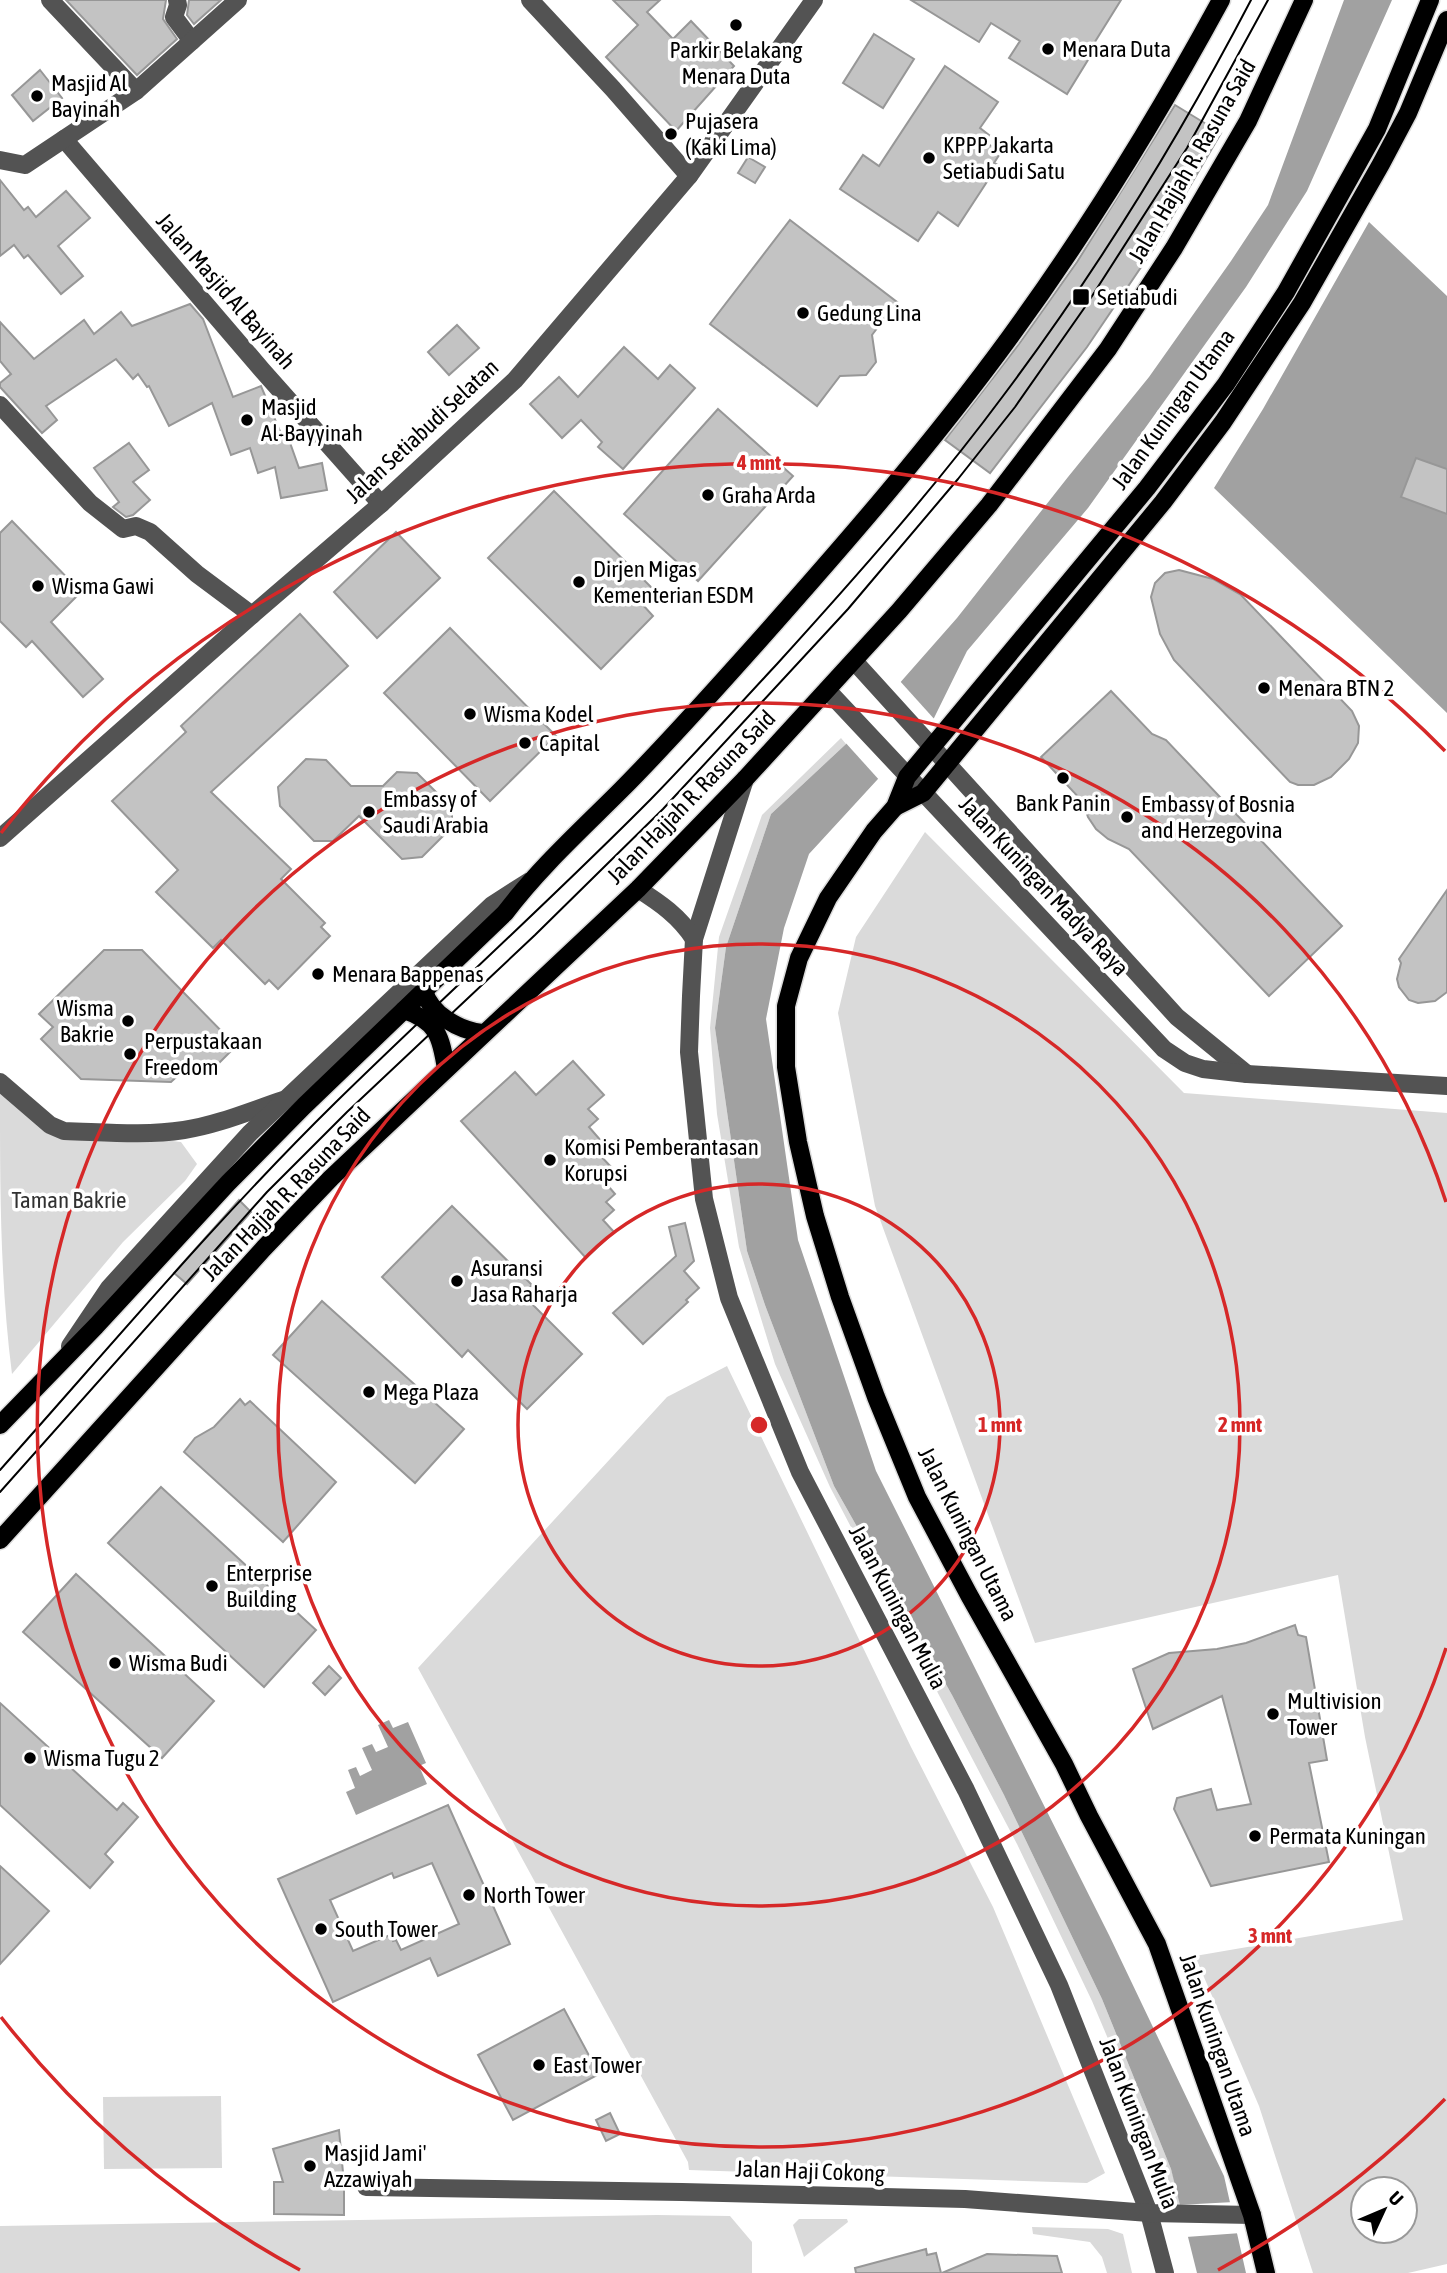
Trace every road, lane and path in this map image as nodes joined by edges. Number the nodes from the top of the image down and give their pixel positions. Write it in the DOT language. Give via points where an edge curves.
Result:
graph roads {
  1 [pos="50,0"];
  2 [pos="177,0"];
  3 [pos="238,0"];
  4 [pos="530,0"];
  5 [pos="814,0"];
  6 [pos="1221,0"];
  7 [pos="1304,0"];
  8 [pos="1430,0"];
  9 [pos="1447,20"];
  10 [pos="192,41"];
  11 [pos="136,91"];
  12 [pos="1377,129"];
  13 [pos="1395,137"];
  14 [pos="64,139"];
  15 [pos="0,160"];
  16 [pos="689,176"];
  17 [pos="0,405"];
  18 [pos="381,504"];
  19 [pos="252,615"];
  20 [pos="854,661"];
  21 [pos="828,691"];
  22 [pos="928,742"];
  23 [pos="947,764"];
  24 [pos="903,772"];
  25 [pos="745,779"];
  26 [pos="923,793"];
  27 [pos="895,807"];
  28 [pos="0,838"];
  29 [pos="529,881"];
  30 [pos="638,889"];
  31 [pos="694,939"];
  32 [pos="424,991"];
  33 [pos="404,1010"];
  34 [pos="482,1034"];
  35 [pos="446,1069"];
  36 [pos="1247,1074"];
  37 [pos="0,1082"];
  38 [pos="1447,1086"];
  39 [pos="289,1098"];
  40 [pos="57,1366"];
  41 [pos="0,1425"];
  42 [pos="0,1539"];
  43 [pos="366,2187"];
  44 [pos="1149,2213"];
  45 [pos="1244,2215"];
  46 [pos="1165,2273"];
  47 [pos="1266,2273"];
  1 -- 11 [label="street"];
  2 -- 10 [label="street" via="174,17"];
  3 -- 10 [label="street"];
  4 -- 16 [label="street"];
  5 -- 16 [label="street, Jalan Setiabudi Selatan"];
  6 -- 29 [label="main road, Jalan Hajjah R. Rasuna Said" via="1100,205 995,357 755,645 632,779"];
  7 -- 20 [label="main road, Jalan Hajjah R. Rasuna Said" via="1248,121 1108,349 989,505"];
  8 -- 12 [label="main road, Jalan Kuningan Utama"];
  9 -- 13 [label="main road, Jalan Kuningan Utama"];
  10 -- 11 [label="street"];
  11 -- 14 [label="street"];
  12 -- 13 [label="main road"];
  12 -- 22 [label="main road, Jalan Kuningan Utama" via="1286,292 1226,384 1147,488"];
  13 -- 23 [label="main road, Jalan Kuningan Utama" via="1302,303 1223,422 1163,502"];
  14 -- 15 [label="street" via="26,165"];
  14 -- 18 [label="street, Jalan Masjid Al Bayinah"];
  16 -- 18 [label="street, Jalan Setiabudi Selatan" via="515,380"];
  17 -- 19 [label="street" via="101,512 122,529 150,532"];
  18 -- 19 [label="street, Jalan Setiabudi Selatan"];
  19 -- 28 [label="street, Jalan Setiabudi Selatan"];
  20 -- 21 [label="main road, Jalan Hajjah R. Rasuna Said"];
  20 -- 22 [label="street, Jalan Kuningan Madya Raya"];
  21 -- 24 [label="street, Jalan Kuningan Madya Raya"];
  21 -- 25 [label="main road, Jalan Hajjah R. Rasuna Said"];
  22 -- 23 [label="street, Jalan Kuningan Madya Raya"];
  22 -- 24 [label="main road, Jalan Kuningan Utama"];
  23 -- 26 [label="main road, Jalan Kuningan Utama"];
  23 -- 36 [label="street, Jalan Kuningan Madya Raya" via="1177,1017"];
  24 -- 26 [label="street, Jalan Kuningan Madya Raya"];
  24 -- 27 [label="main road, Jalan Kuningan Utama"];
  25 -- 30 [label="main road, Jalan Hajjah R. Rasuna Said"];
  25 -- 31 [label="street, Jalan Kuningan Mulia"];
  26 -- 27 [label="main road, Jalan Kuningan Utama"];
  26 -- 36 [label="street, Jalan Kuningan Madya Raya" via="1164,1049 1203,1069"];
  27 -- 45 [label="main road, Jalan Kuningan Utama" via="828,898 799,958 786,1006 786,1067 815,1216 872,1384 918,1497 1157,1944"];
  29 -- 32 [label="main road, Jalan Hajjah R. Rasuna Said" via="505,913"];
  29 -- 39 [label="street, Jalan Hajjah R. Rasuna Said" via="492,905"];
  30 -- 31 [label="street" via="667,908"];
  30 -- 34 [label="main road, Jalan Hajjah R. Rasuna Said"];
  31 -- 44 [label="street, Jalan Kuningan Mulia" via="689,1052 695,1125 704,1199 729,1298 800,1472 966,1790 1059,1985"];
  32 -- 33 [label="main road, Jalan Hajjah R. Rasuna Said"];
  32 -- 34 [label="main road" via="428,1004 439,1013 459,1027"];
  33 -- 35 [label="main road" via="435,1028"];
  33 -- 40 [label="main road, Jalan Hajjah R. Rasuna Said" via="304,1106"];
  34 -- 35 [label="main road, Jalan Hajjah R. Rasuna Said"];
  35 -- 42 [label="main road, Jalan Hajjah R. Rasuna Said" via="298,1212"];
  36 -- 38 [label="street, Jalan Kuningan Madya Raya"];
  37 -- 39 [label="street" via="50,1125 64,1131 185,1130"];
  39 -- 40 [label="street, Jalan Hajjah R. Rasuna Said" via="250,1133 115,1280"];
  40 -- 41 [label="main road, Jalan Hajjah R. Rasuna Said"];
  43 -- 44 [label="street, Jalan Haji Cokong" via="965,2199"];
  44 -- 45 [label="street, Jalan Haji Cokong"];
  44 -- 46 [label="street, Jalan Kuningan Mulia"];
  45 -- 47 [label="main road, Jalan Kuningan Utama"];
}
